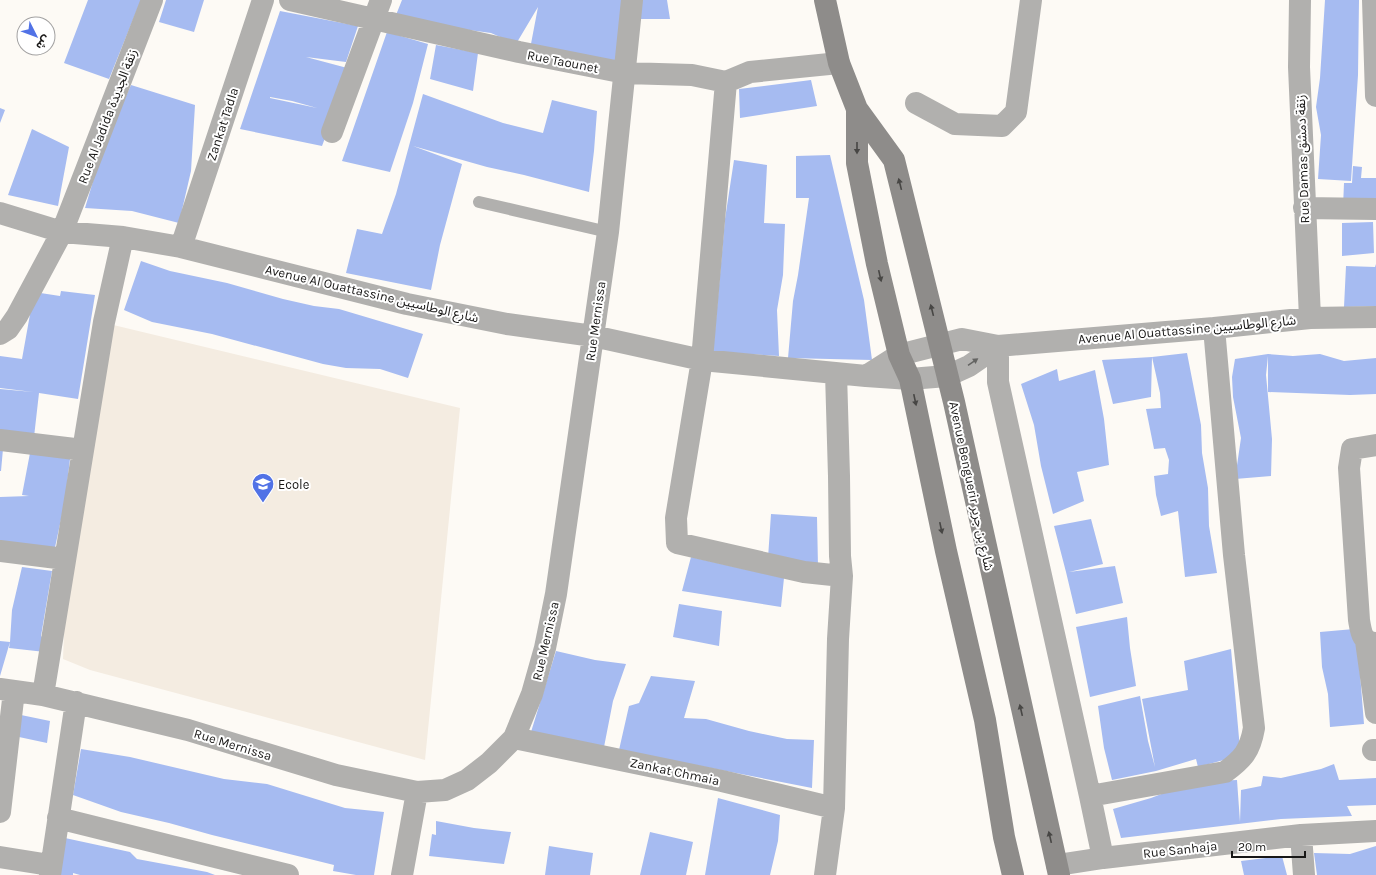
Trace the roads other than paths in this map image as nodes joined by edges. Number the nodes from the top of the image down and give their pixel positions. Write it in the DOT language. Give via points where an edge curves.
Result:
graph roads {
  1 [pos="152,0"];
  2 [pos="263,0"];
  3 [pos="290,0"];
  4 [pos="632,0"];
  5 [pos="825,0"];
  6 [pos="1031,0"];
  7 [pos="1300,0"];
  8 [pos="1373,0"];
  9 [pos="377,10"];
  10 [pos="839,63"];
  11 [pos="625,73"];
  12 [pos="726,82"];
  13 [pos="1376,96"];
  14 [pos="916,103"];
  15 [pos="857,109"];
  16 [pos="332,132"];
  17 [pos="479,202"];
  18 [pos="1304,208"];
  19 [pos="1376,209"];
  20 [pos="0,213"];
  21 [pos="62,232"];
  22 [pos="608,232"];
  23 [pos="123,237"];
  24 [pos="181,247"];
  25 [pos="1376,317"];
  26 [pos="1310,318"];
  27 [pos="1214,328"];
  28 [pos="0,334"];
  29 [pos="593,336"];
  30 [pos="940,344"];
  31 [pos="998,346"];
  32 [pos="899,355"];
  33 [pos="702,360"];
  34 [pos="836,373"];
  35 [pos="866,376"];
  36 [pos="947,376"];
  37 [pos="910,379"];
  38 [pos="0,440"];
  39 [pos="1376,445"];
  40 [pos="83,450"];
  41 [pos="0,551"];
  42 [pos="65,559"];
  43 [pos="842,576"];
  44 [pos="1371,642"];
  45 [pos="7,690"];
  46 [pos="43,695"];
  47 [pos="76,702"];
  48 [pos="1376,713"];
  49 [pos="514,738"];
  50 [pos="417,792"];
  51 [pos="1090,796"];
  52 [pos="834,808"];
  53 [pos="0,812"];
  54 [pos="58,818"];
  55 [pos="1376,830"];
  56 [pos="1301,835"];
  57 [pos="0,857"];
  58 [pos="1103,858"];
  59 [pos="50,870"];
  60 [pos="1058,870"];
  61 [pos="288,875"];
  62 [pos="402,875"];
  63 [pos="825,875"];
  64 [pos="1012,875"];
  65 [pos="1304,875"];
  1 -- 21 [label="street, Rue Al Jadida زنقة الجديدة"];
  2 -- 24 [label="street, Zankat Tadla"];
  3 -- 9 [label="street, Rue Taounet"];
  4 -- 11 [label="street, Rue Mernissa"];
  5 -- 10 [label="main road, Avenue Benguerir شارع بن جرير"];
  6 -- 14 [label="street" via="1016,112 1002,126 955,124"];
  7 -- 18 [label="street, Rue Damas زنقة دمشق" via="1299,67"];
  8 -- 13 [label="street"];
  9 -- 11 [label="street, Rue Taounet" via="519,52"];
  9 -- 16 [label="street"];
  10 -- 12 [label="street" via="750,72"];
  10 -- 15 [label="main road, Avenue Benguerir شارع بن جرير"];
  11 -- 12 [label="street, Rue Taounet" via="692,75"];
  11 -- 22 [label="street, Rue Mernissa"];
  12 -- 33 [label="street"];
  30 -- 15 [label="main road, Avenue Benguerir شارع بن جرير, one-way" via="894,160"];
  15 -- 32 [label="main road, Avenue Benguerir شارع بن جرير, one-way" via="857,163 877,264"];
  17 -- 22 [label="lane"];
  18 -- 19 [label="street"];
  18 -- 26 [label="street, Rue Damas زنقة دمشق"];
  20 -- 21 [label="street, Avenue Al Ouattassine شارع الوطاسيين"];
  21 -- 23 [label="street, Avenue Al Ouattassine شارع الوطاسيين"];
  21 -- 28 [label="street, Rue Al Jadida زنقة الجديدة" via="17,316 8,329"];
  22 -- 29 [label="street, Rue Mernissa"];
  23 -- 24 [label="street, Avenue Al Ouattassine شارع الوطاسيين"];
  23 -- 40 [label="street" via="104,322"];
  24 -- 29 [label="street, Avenue Al Ouattassine شارع الوطاسيين" via="407,304 507,324"];
  25 -- 26 [label="street, Avenue Al Ouattassine شارع الوطاسيين"];
  26 -- 27 [label="street, Avenue Al Ouattassine شارع الوطاسيين"];
  27 -- 31 [label="street, Avenue Al Ouattassine شارع الوطاسيين"];
  27 -- 51 [label="street" via="1234,555 1254,728 1252,741 1246,753 1225,772"];
  29 -- 33 [label="street, Avenue Al Ouattassine شارع الوطاسيين"];
  29 -- 49 [label="street, Rue Mernissa" via="556,594 532,694"];
  30 -- 31 [label="street, Avenue Al Ouattassine شارع الوطاسيين" via="962,339"];
  30 -- 32 [label="street, Avenue Al Ouattassine شارع الوطاسيين"];
  30 -- 36 [label="main road, Avenue Benguerir شارع بن جرير"];
  36 -- 31 [label="street, Avenue Al Ouattassine شارع الوطاسيين, one-way" via="969,366"];
  31 -- 51 [label="street" via="998,382"];
  32 -- 35 [label="street, Avenue Al Ouattassine شارع الوطاسيين"];
  32 -- 37 [label="main road, Avenue Benguerir شارع بن جرير"];
  33 -- 34 [label="street, Avenue Al Ouattassine شارع الوطاسيين"];
  33 -- 43 [label="street" via="676,518 677,544 804,572"];
  34 -- 35 [label="street, Avenue Al Ouattassine شارع الوطاسيين"];
  34 -- 43 [label="street"];
  35 -- 37 [label="street, Avenue Al Ouattassine شارع الوطاسيين"];
  36 -- 37 [label="street, Avenue Al Ouattassine شارع الوطاسيين"];
  60 -- 36 [label="main road, Avenue Benguerir شارع بن جرير, one-way"];
  37 -- 64 [label="main road, Avenue Benguerir شارع بن جرير, one-way" via="984,720"];
  38 -- 40 [label="street"];
  39 -- 44 [label="street" via="1352,449 1349,468 1359,620 1362,635"];
  40 -- 42 [label="street"];
  41 -- 42 [label="street"];
  42 -- 46 [label="street"];
  43 -- 52 [label="street"];
  44 -- 48 [label="street"];
  45 -- 46 [label="street, Rue Mernissa"];
  45 -- 53 [label="street"];
  46 -- 47 [label="street, Rue Mernissa"];
  47 -- 50 [label="street, Rue Mernissa" via="188,730 336,775"];
  47 -- 54 [label="street"];
  49 -- 50 [label="street, Rue Mernissa" via="467,780 445,790"];
  49 -- 52 [label="street, Zankat Chmaia" via="722,781"];
  50 -- 62 [label="street"];
  51 -- 58 [label="street"];
  52 -- 63 [label="street"];
  54 -- 59 [label="street"];
  54 -- 61 [label="street"];
  55 -- 56 [label="street, Rue Sanhaja"];
  56 -- 58 [label="street, Rue Sanhaja"];
  56 -- 65 [label="street"];
  57 -- 59 [label="street"];
  58 -- 60 [label="street, Rue Sanhaja"];
}
